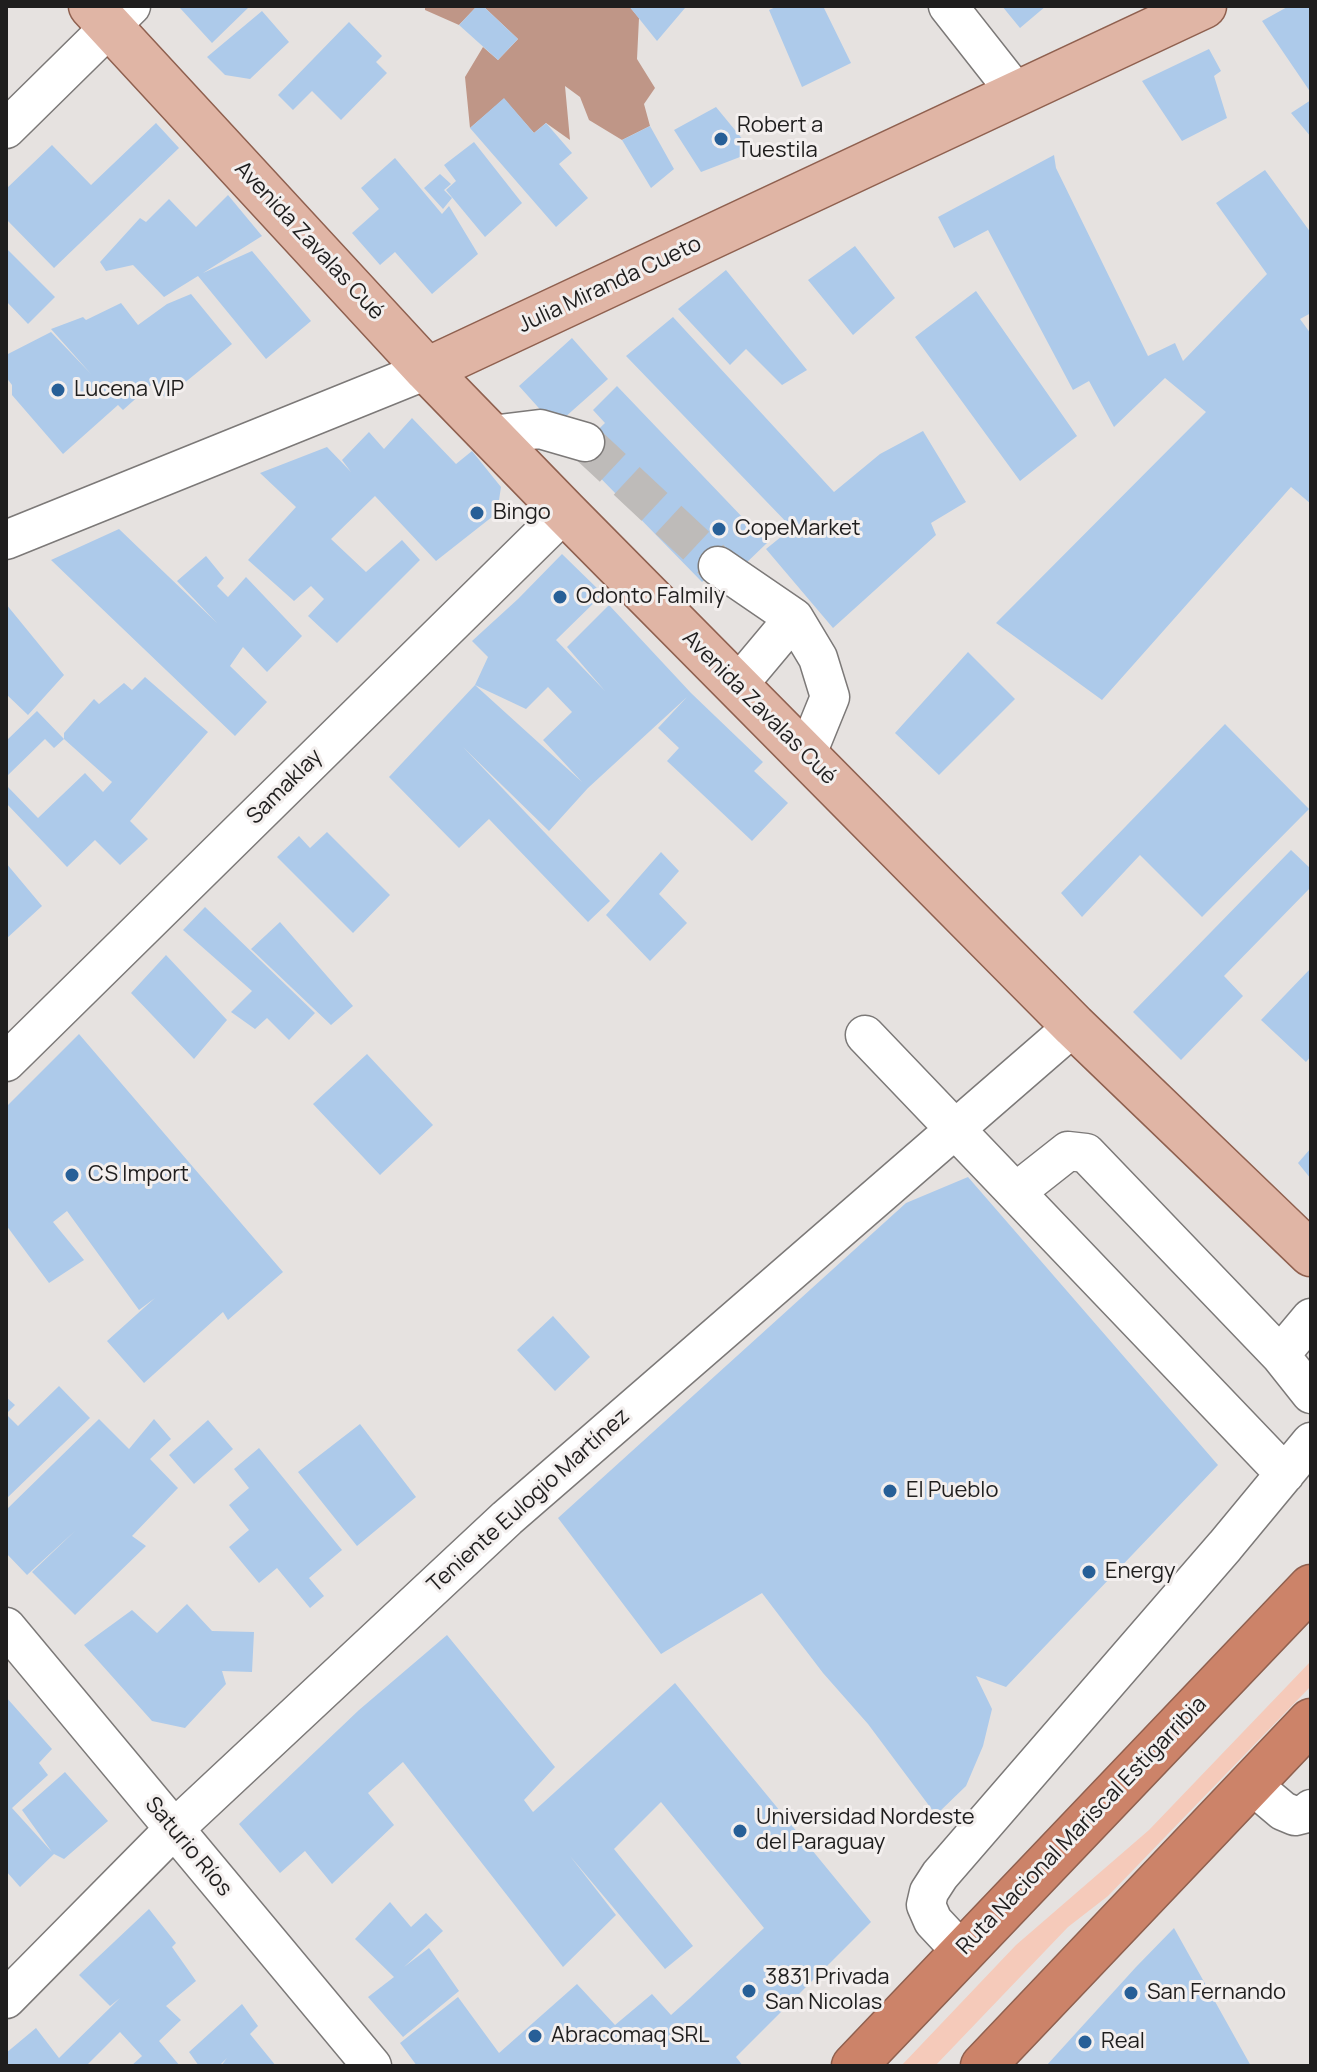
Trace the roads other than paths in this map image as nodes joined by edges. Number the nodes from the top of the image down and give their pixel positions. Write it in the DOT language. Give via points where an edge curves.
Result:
graph roads {
  1 [pos="948,6"];
  2 [pos="1204,6"];
  3 [pos="111,13"];
  4 [pos="1018,95"];
  5 [pos="6,129"];
  6 [pos="427,370"];
  7 [pos="491,435"];
  8 [pos="585,442"];
  9 [pos="565,512"];
  10 [pos="6,540"];
  11 [pos="718,566"];
  12 [pos="794,618"];
  13 [pos="737,686"];
  14 [pos="806,756"];
  15 [pos="1074,1026"];
  16 [pos="865,1035"];
  17 [pos="6,1062"];
  18 [pos="954,1130"];
  19 [pos="1016,1192"];
  20 [pos="1311,1254"];
  21 [pos="1311,1318"];
  22 [pos="1280,1355"];
  23 [pos="1311,1394"];
  24 [pos="1311,1442"];
  25 [pos="1285,1474"];
  26 [pos="1311,1587"];
  27 [pos="6,1627"];
  28 [pos="1311,1721"];
  29 [pos="1251,1784"];
  30 [pos="1310,1815"];
  31 [pos="173,1830"];
  32 [pos="962,1952"];
  33 [pos="6,1999"];
  34 [pos="372,2066"];
  35 [pos="854,2066"];
  36 [pos="983,2066"];
  1 -- 4 [label="street"];
  2 -- 4 [label="main road, Julia Miranda Cueto"];
  3 -- 5 [label="street"];
  3 -- 6 [label="main road, Avenida Zavalas Cué"];
  4 -- 6 [label="main road, Julia Miranda Cueto"];
  6 -- 7 [label="main road, Avenida Zavalas Cué"];
  6 -- 10 [label="street, Julia Miranda Cueto"];
  7 -- 8 [label="street" via="540,429"];
  7 -- 9 [label="main road, Avenida Zavalas Cué"];
  9 -- 13 [label="main road, Avenida Zavalas Cué"];
  9 -- 17 [label="street, Samaklay"];
  11 -- 12 [label="street"];
  12 -- 13 [label="street"];
  12 -- 14 [label="street" via="818,658 830,697"];
  13 -- 14 [label="main road, Avenida Zavalas Cué"];
  14 -- 15 [label="main road, Avenida Zavalas Cué"];
  15 -- 18 [label="street, Teniente Eulogio Martínez"];
  15 -- 20 [label="main road, Avenida Zavalas Cué"];
  16 -- 18 [label="street"];
  18 -- 19 [label="street"];
  18 -- 31 [label="street, Teniente Eulogio Martínez" via="507,1518"];
  19 -- 22 [label="street" via="1068,1151 1086,1153"];
  19 -- 25 [label="street"];
  21 -- 22 [label="street"];
  22 -- 23 [label="street"];
  24 -- 25 [label="street"];
  25 -- 32 [label="street" via="940,1875 926,1905 933,1921"];
  26 -- 32 [label="highway, Ruta Nacional Mariscal Estigarribia"];
  27 -- 31 [label="street, Saturio Ríos"];
  28 -- 29 [label="highway"];
  29 -- 30 [label="street" via="1283,1811"];
  29 -- 36 [label="highway"];
  31 -- 33 [label="street, Teniente Eulogio Martínez"];
  31 -- 34 [label="street, Saturio Ríos"];
  32 -- 35 [label="highway, Ruta Nacional Mariscal Estigarribia"];
}
